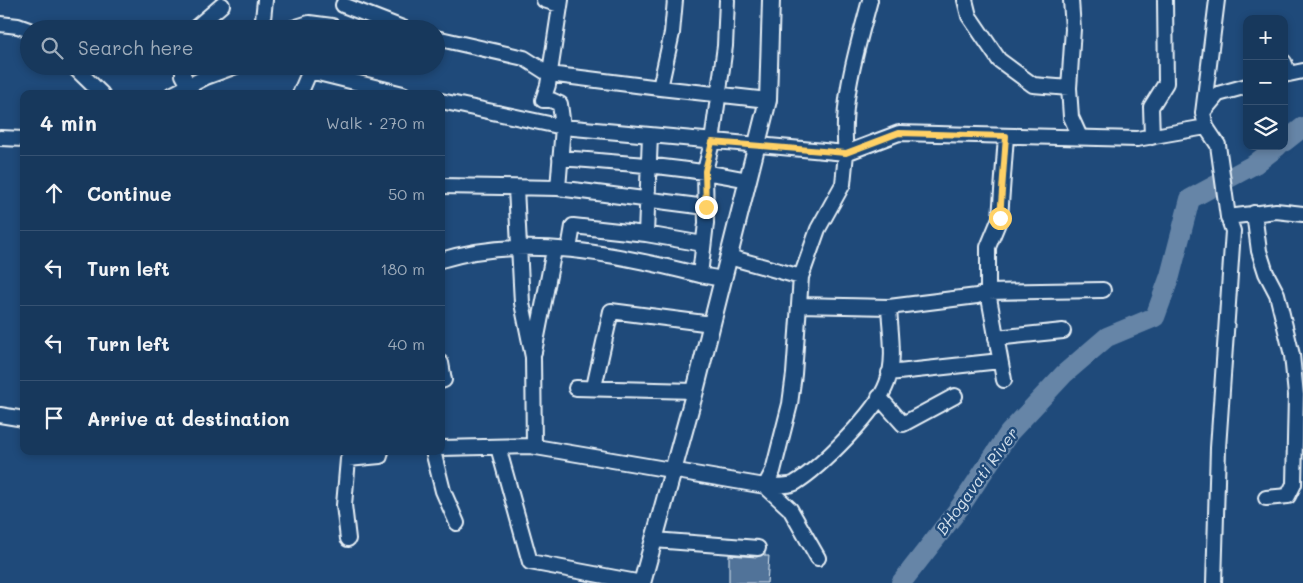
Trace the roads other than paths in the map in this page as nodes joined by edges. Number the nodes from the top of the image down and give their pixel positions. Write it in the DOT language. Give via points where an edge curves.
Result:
graph roads {
  1 [pos="265,0"];
  2 [pos="544,0"];
  3 [pos="676,0"];
  4 [pos="727,0"];
  5 [pos="771,0"];
  6 [pos="870,0"];
  7 [pos="965,0"];
  8 [pos="1071,0"];
  9 [pos="1165,0"];
  10 [pos="1217,0"];
  11 [pos="344,2"];
  12 [pos="561,3"];
  13 [pos="222,5"];
  14 [pos="204,20"];
  15 [pos="263,20"];
  16 [pos="335,20"];
  17 [pos="385,20"];
  18 [pos="0,24"];
  19 [pos="20,27"];
  20 [pos="445,40"];
  21 [pos="1288,71"];
  22 [pos="1303,71"];
  23 [pos="549,74"];
  24 [pos="82,75"];
  25 [pos="183,75"];
  26 [pos="215,75"];
  27 [pos="308,75"];
  28 [pos="333,75"];
  29 [pos="189,86"];
  30 [pos="1243,87"];
  31 [pos="660,88"];
  32 [pos="1069,88"];
  33 [pos="98,90"];
  34 [pos="181,90"];
  35 [pos="302,90"];
  36 [pos="387,90"];
  37 [pos="718,95"];
  38 [pos="768,100"];
  39 [pos="445,102"];
  40 [pos="1202,113"];
  41 [pos="563,127"];
  42 [pos="1206,127"];
  43 [pos="650,135"];
  44 [pos="1006,136"];
  45 [pos="1080,137"];
  46 [pos="1152,137"];
  47 [pos="0,138"];
  48 [pos="20,139"];
  49 [pos="712,142"];
  50 [pos="756,146"];
  51 [pos="846,153"];
  52 [pos="560,158"];
  53 [pos="649,164"];
  54 [pos="705,171"];
  55 [pos="748,180"];
  56 [pos="445,186"];
  57 [pos="516,188"];
  58 [pos="558,188"];
  59 [pos="647,201"];
  60 [pos="706,207"];
  61 [pos="1227,211"];
  62 [pos="1303,211"];
  63 [pos="1254,213"];
  64 [pos="646,234"];
  65 [pos="703,244"];
  66 [pos="518,248"];
  67 [pos="569,249"];
  68 [pos="554,250"];
  69 [pos="728,257"];
  70 [pos="445,259"];
  71 [pos="700,275"];
  72 [pos="801,277"];
  73 [pos="723,279"];
  74 [pos="1103,290"];
  75 [pos="988,292"];
  76 [pos="800,305"];
  77 [pos="889,307"];
  78 [pos="712,324"];
  79 [pos="1062,331"];
  80 [pos="996,338"];
  81 [pos="533,357"];
  82 [pos="1000,361"];
  83 [pos="889,373"];
  84 [pos="1004,380"];
  85 [pos="594,387"];
  86 [pos="576,388"];
  87 [pos="695,391"];
  88 [pos="1299,394"];
  89 [pos="955,396"];
  90 [pos="879,397"];
  91 [pos="0,415"];
  92 [pos="20,418"];
  93 [pos="534,446"];
  94 [pos="498,447"];
  95 [pos="445,448"];
  96 [pos="380,455"];
  97 [pos="434,455"];
  98 [pos="673,472"];
  99 [pos="1299,473"];
  100 [pos="765,486"];
  101 [pos="1266,498"];
  102 [pos="457,523"];
  103 [pos="348,539"];
  104 [pos="654,540"];
  105 [pos="758,548"];
  106 [pos="818,558"];
  107 [pos="642,583"];
  108 [pos="1214,583"];
  1 -- 15 [label="street"];
  2 -- 12 [label="street"];
  3 -- 31 [label="street"];
  4 -- 37 [label="street"];
  5 -- 38 [label="street"];
  6 -- 51 [label="street" via="852,73 843,132"];
  7 -- 32 [label="street" via="969,16 999,60 1033,86"];
  8 -- 32 [label="street" via="1073,29"];
  9 -- 46 [label="street" via="1166,83 1151,107"];
  10 -- 40 [label="street"];
  11 -- 16 [label="street"];
  11 -- 17 [label="street"];
  12 -- 23 [label="street"];
  13 -- 14 [label="street"];
  18 -- 19 [label="street"];
  20 -- 23 [label="street" via="524,58"];
  21 -- 22 [label="street"];
  23 -- 31 [label="street"];
  23 -- 41 [label="street" via="543,100 560,104"];
  24 -- 33 [label="street"];
  25 -- 29 [label="street"];
  26 -- 29 [label="street"];
  27 -- 35 [label="street"];
  28 -- 36 [label="street"];
  29 -- 34 [label="street"];
  30 -- 40 [label="street" via="1218,94"];
  31 -- 37 [label="street"];
  32 -- 45 [label="street" via="1071,118"];
  37 -- 38 [label="street"];
  37 -- 49 [label="street"];
  38 -- 50 [label="street"];
  39 -- 41 [label="street"];
  40 -- 42 [label="street"];
  41 -- 43 [label="street"];
  41 -- 52 [label="street"];
  42 -- 46 [label="street"];
  42 -- 61 [label="street" via="1218,146"];
  43 -- 49 [label="street"];
  43 -- 53 [label="street"];
  44 -- 45 [label="street"];
  44 -- 51 [label="street" via="899,133"];
  44 -- 75 [label="street" via="1000,218 988,248"];
  45 -- 46 [label="street"];
  47 -- 48 [label="street"];
  49 -- 50 [label="street"];
  49 -- 54 [label="street"];
  50 -- 51 [label="street"];
  50 -- 55 [label="street"];
  51 -- 72 [label="street" via="843,184 818,229"];
  52 -- 53 [label="street"];
  52 -- 58 [label="street"];
  53 -- 54 [label="street"];
  53 -- 59 [label="street"];
  54 -- 55 [label="street"];
  54 -- 60 [label="street"];
  55 -- 69 [label="street"];
  56 -- 57 [label="street"];
  57 -- 58 [label="street"];
  57 -- 66 [label="street"];
  58 -- 59 [label="street"];
  59 -- 60 [label="street"];
  59 -- 64 [label="street"];
  60 -- 65 [label="street"];
  61 -- 63 [label="street"];
  61 -- 108 [label="street" via="1233,231 1218,438"];
  62 -- 63 [label="street"];
  63 -- 88 [label="street" via="1259,251 1277,294"];
  64 -- 65 [label="street"];
  64 -- 67 [label="street" via="573,226"];
  65 -- 71 [label="street"];
  66 -- 68 [label="street"];
  66 -- 70 [label="street" via="467,252"];
  66 -- 81 [label="street" via="522,303"];
  67 -- 68 [label="street"];
  67 -- 71 [label="street"];
  68 -- 81 [label="street"];
  69 -- 72 [label="street"];
  69 -- 73 [label="street"];
  71 -- 73 [label="street"];
  72 -- 76 [label="street"];
  73 -- 78 [label="street"];
  74 -- 75 [label="street"];
  75 -- 77 [label="street"];
  75 -- 80 [label="street"];
  76 -- 77 [label="street"];
  76 -- 100 [label="street" via="790,404 773,471"];
  77 -- 83 [label="street"];
  78 -- 85 [label="street" via="611,311"];
  78 -- 87 [label="street"];
  79 -- 80 [label="street"];
  80 -- 82 [label="street"];
  81 -- 93 [label="street"];
  82 -- 83 [label="street"];
  82 -- 84 [label="street"];
  83 -- 90 [label="street"];
  85 -- 86 [label="street"];
  85 -- 87 [label="street"];
  87 -- 98 [label="street"];
  88 -- 99 [label="street"];
  89 -- 90 [label="street" via="903,424"];
  90 -- 100 [label="street" via="871,410 825,458 794,484"];
  91 -- 92 [label="street"];
  93 -- 94 [label="street"];
  93 -- 98 [label="street"];
  94 -- 95 [label="street"];
  94 -- 107 [label="street" via="530,562"];
  96 -- 103 [label="street" via="348,459 344,505"];
  97 -- 102 [label="street" via="443,491"];
  98 -- 100 [label="street"];
  98 -- 104 [label="street"];
  99 -- 101 [label="street" via="1288,496"];
  100 -- 106 [label="street" via="790,510"];
  104 -- 105 [label="street"];
  104 -- 107 [label="street"];
}
